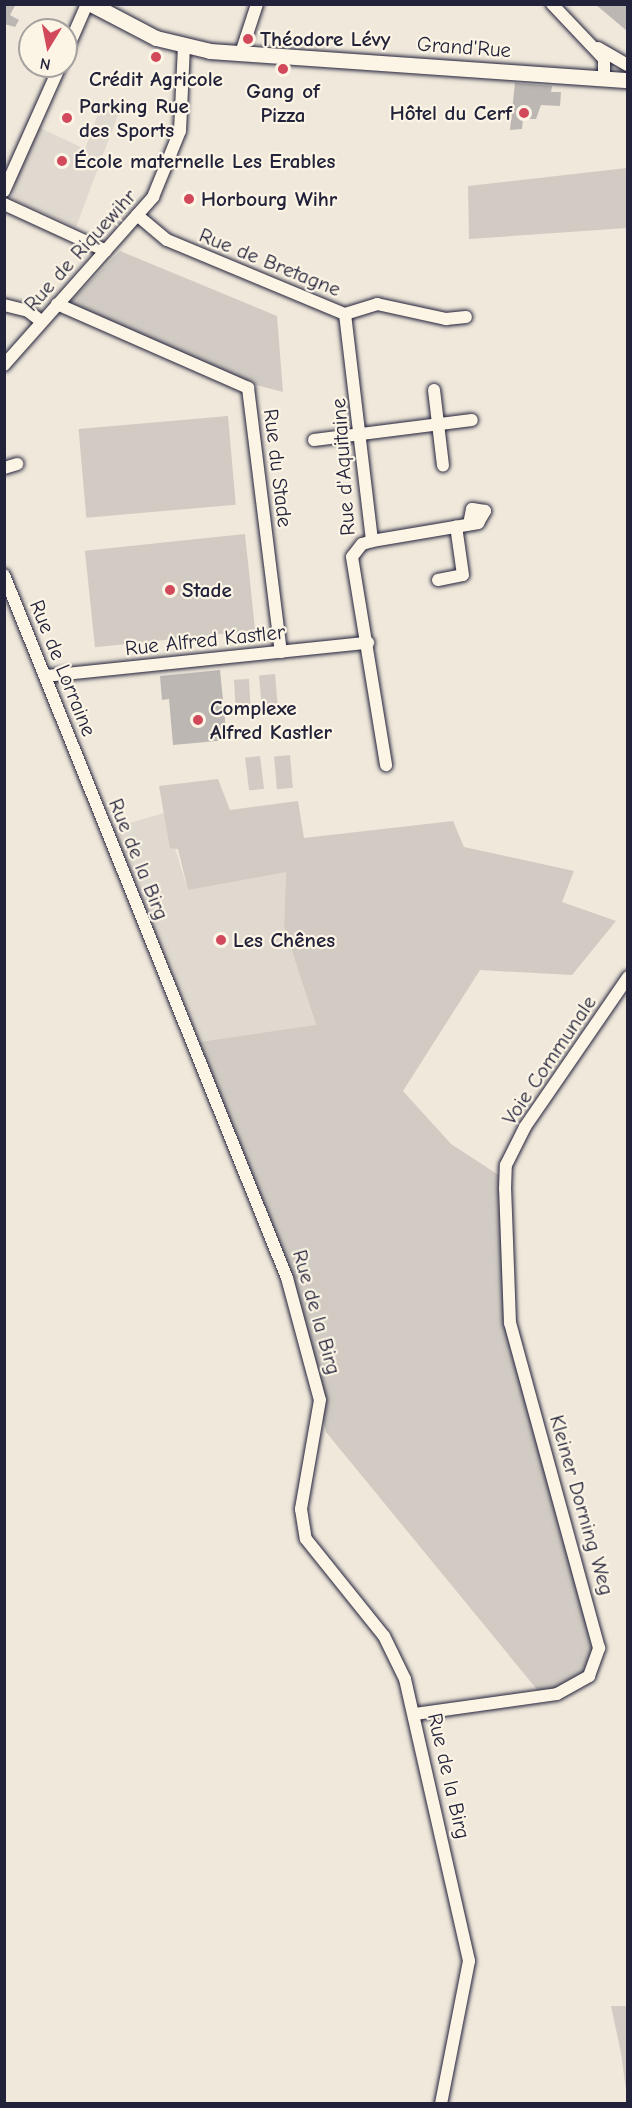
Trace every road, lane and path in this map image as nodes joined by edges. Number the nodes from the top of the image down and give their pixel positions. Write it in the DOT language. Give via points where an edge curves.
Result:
graph roads {
  1 [pos="89,4"];
  2 [pos="257,4"];
  3 [pos="552,4"];
  4 [pos="78,27"];
  5 [pos="184,46"];
  6 [pos="594,46"];
  7 [pos="607,52"];
  8 [pos="241,53"];
  9 [pos="627,65"];
  10 [pos="54,78"];
  11 [pos="616,79"];
  12 [pos="4,191"];
  13 [pos="4,204"];
  14 [pos="137,215"];
  15 [pos="106,251"];
  16 [pos="57,304"];
  17 [pos="4,305"];
  18 [pos="345,314"];
  19 [pos="466,317"];
  20 [pos="41,321"];
  21 [pos="4,365"];
  22 [pos="434,390"];
  23 [pos="472,420"];
  24 [pos="438,428"];
  25 [pos="361,436"];
  26 [pos="314,440"];
  27 [pos="17,464"];
  28 [pos="443,465"];
  29 [pos="4,468"];
  30 [pos="372,541"];
  31 [pos="4,575"];
  32 [pos="438,580"];
  33 [pos="368,644"];
  34 [pos="281,652"];
  35 [pos="46,676"];
  36 [pos="386,765"];
  37 [pos="85,776"];
  38 [pos="627,977"];
  39 [pos="506,1166"];
  40 [pos="415,1714"];
  41 [pos="441,2103"];
  1 -- 4 [label="street"];
  1 -- 5 [label="main road, Grand'Rue"];
  2 -- 8 [label="street"];
  3 -- 6 [label="street"];
  5 -- 8 [label="main road, Grand'Rue"];
  5 -- 14 [label="street, Rue de Riquewihr" via="175,151"];
  6 -- 7 [label="street"];
  6 -- 11 [label="street"];
  7 -- 9 [label="street"];
  7 -- 11 [label="street" via="618,63"];
  8 -- 11 [label="main road, Grand'Rue"];
  10 -- 12 [label="street"];
  13 -- 15 [label="street"];
  14 -- 15 [label="street, Rue de Riquewihr"];
  14 -- 18 [label="street, Rue de Bretagne" via="167,240"];
  15 -- 16 [label="street, Rue de Riquewihr"];
  16 -- 20 [label="street, Rue de Riquewihr"];
  16 -- 34 [label="street, Rue du Stade" via="248,388"];
  17 -- 20 [label="street" via="28,311"];
  18 -- 19 [label="street, Rue de Bretagne" via="377,304 446,319"];
  18 -- 25 [label="street, Rue d'Aquitaine"];
  20 -- 21 [label="street, Rue de Riquewihr"];
  22 -- 24 [label="street"];
  23 -- 24 [label="street"];
  24 -- 25 [label="street"];
  24 -- 28 [label="street"];
  25 -- 26 [label="street"];
  25 -- 30 [label="street, Rue d'Aquitaine"];
  27 -- 29 [label="street"];
  30 -- 32 [label="street" via="462,525 463,575"];
  30 -- 33 [label="street, Rue d'Aquitaine" via="362,544 352,557"];
  31 -- 35 [label="street, Rue de Lorraine"];
  33 -- 34 [label="street, Rue Alfred Kastler"];
  33 -- 36 [label="street"];
  34 -- 35 [label="street, Rue Alfred Kastler"];
  35 -- 37 [label="street, Rue de Lorraine"];
  37 -- 40 [label="street, Rue de la Birg" via="260,1203 316,1371 320,1414 302,1509 306,1539 391,1647"];
  38 -- 39 [label="street, Voie Communale" via="525,1127"];
  39 -- 40 [label="street, Kleiner Dorning Weg" via="510,1323 599,1648 589,1676 557,1694"];
  40 -- 41 [label="street, Rue de la Birg" via="469,1961"];
}
